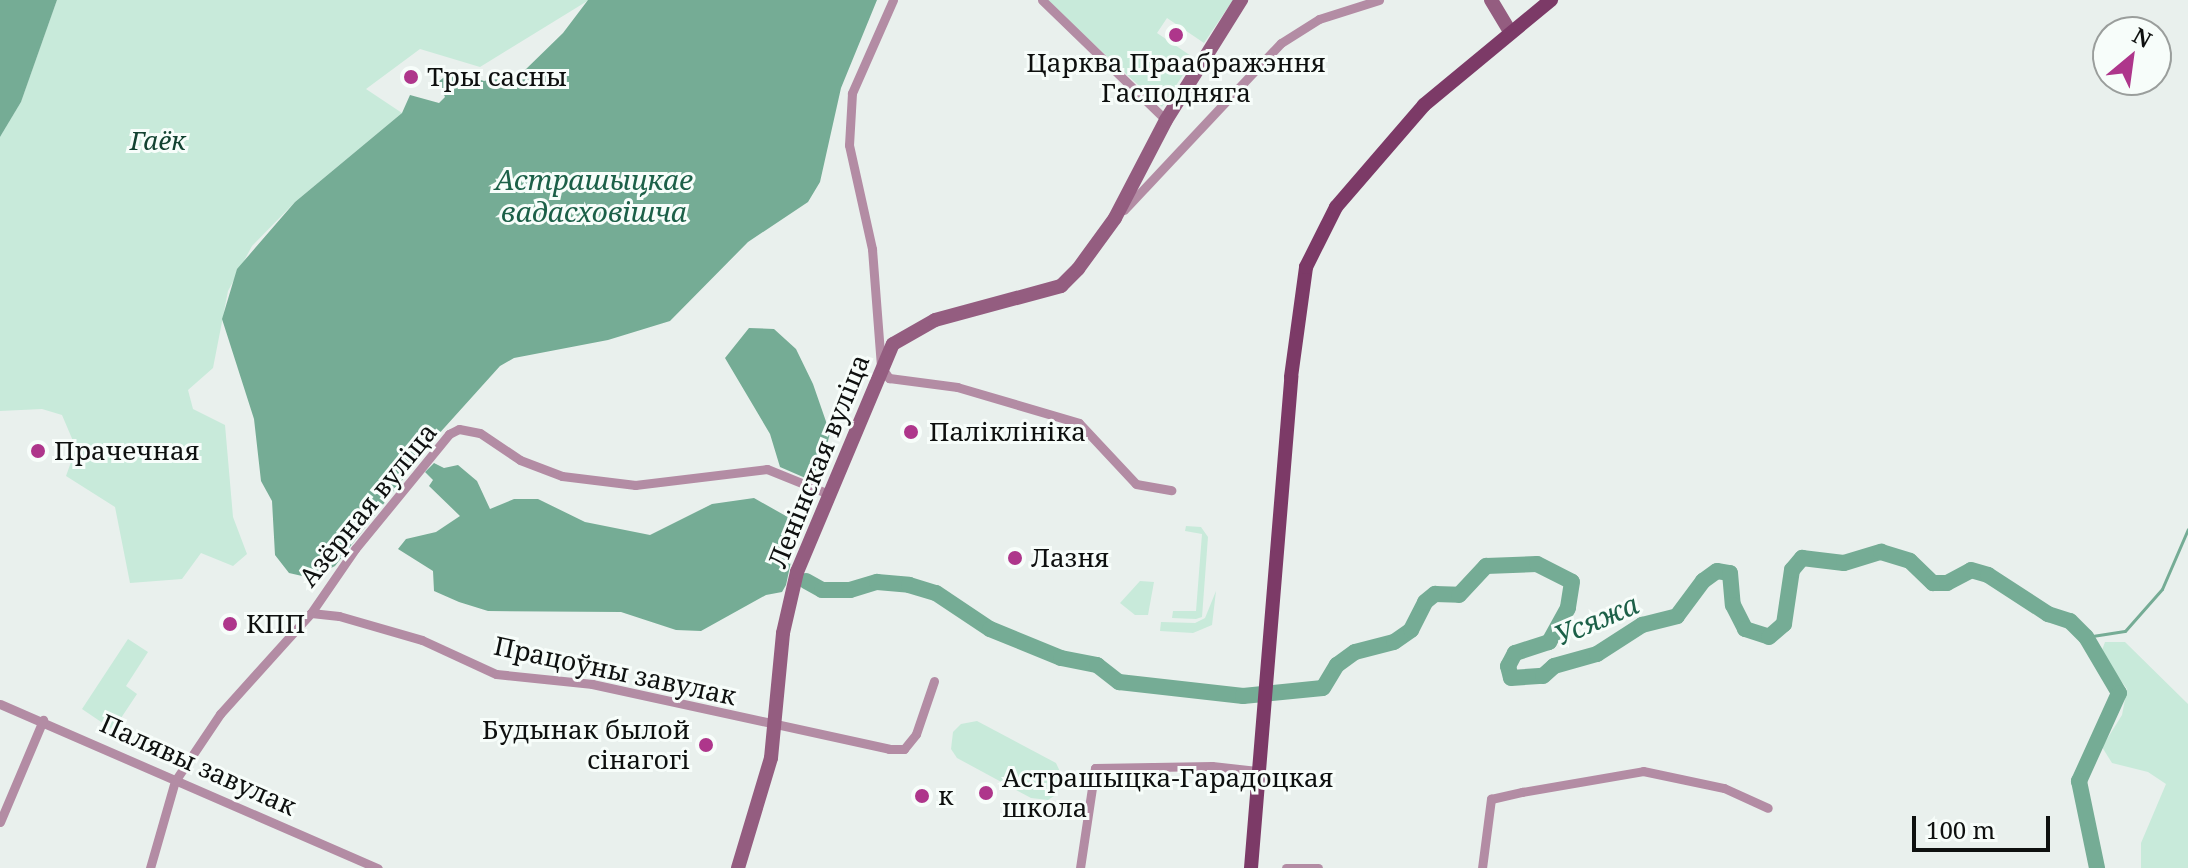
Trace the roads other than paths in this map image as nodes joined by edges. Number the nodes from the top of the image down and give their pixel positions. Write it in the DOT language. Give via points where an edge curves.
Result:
graph roads {
  1 [pos="893,0"];
  2 [pos="1042,0"];
  3 [pos="1241,0"];
  4 [pos="1379,0"];
  5 [pos="1491,0"];
  6 [pos="1551,0"];
  7 [pos="1509,30"];
  8 [pos="1166,120"];
  9 [pos="1115,218"];
  10 [pos="881,367"];
  11 [pos="1171,490"];
  12 [pos="829,494"];
  13 [pos="311,613"];
  14 [pos="934,681"];
  15 [pos="0,704"];
  16 [pos="43,720"];
  17 [pos="775,727"];
  18 [pos="1257,771"];
  19 [pos="175,781"];
  20 [pos="1768,808"];
  21 [pos="0,822"];
  22 [pos="150,868"];
  23 [pos="378,868"];
  24 [pos="738,868"];
  25 [pos="1080,868"];
  26 [pos="1251,868"];
  27 [pos="1257,868"];
  28 [pos="1286,868"];
  29 [pos="1318,868"];
  30 [pos="1482,868"];
  1 -- 10 [label="street" via="852,93 849,145 872,249"];
  2 -- 8 [label="street"];
  3 -- 8 [label="street, Ленінская вуліца"];
  4 -- 9 [label="street" via="1319,19 1281,43"];
  5 -- 7 [label="street"];
  6 -- 7 [label="main road"];
  7 -- 18 [label="main road" via="1440,88 1357,181 1322,230 1306,267 1296,323"];
  8 -- 9 [label="street, Ленінская вуліца"];
  9 -- 10 [label="street, Ленінская вуліца" via="1061,286 923,325 893,344"];
  10 -- 11 [label="street" via="889,378 957,387 1079,423 1136,484"];
  10 -- 12 [label="street, Ленінская вуліца"];
  12 -- 13 [label="street, Азёрная вуліца" via="767,469 635,485 562,476 520,460 469,429 449,434"];
  12 -- 17 [label="street, Ленінская вуліца" via="793,589 783,633"];
  13 -- 17 [label="street, Працоўны завулак" via="422,640 496,674 592,684"];
  13 -- 19 [label="street, Азёрная вуліца" via="253,673"];
  14 -- 17 [label="street, Працоўны завулак" via="916,734 904,749"];
  15 -- 16 [label="street, Палявы завулак"];
  16 -- 19 [label="street, Палявы завулак"];
  16 -- 21 [label="street"];
  17 -- 24 [label="street, Ленінская вуліца"];
  18 -- 25 [label="street" via="1212,766 1095,768"];
  18 -- 26 [label="main road"];
  19 -- 22 [label="street, Азёрная вуліца"];
  19 -- 23 [label="street, Палявы завулак"];
  20 -- 30 [label="street" via="1724,788 1643,771 1491,799"];
  26 -- 27 [label="street"];
  28 -- 29 [label="street"];
}
